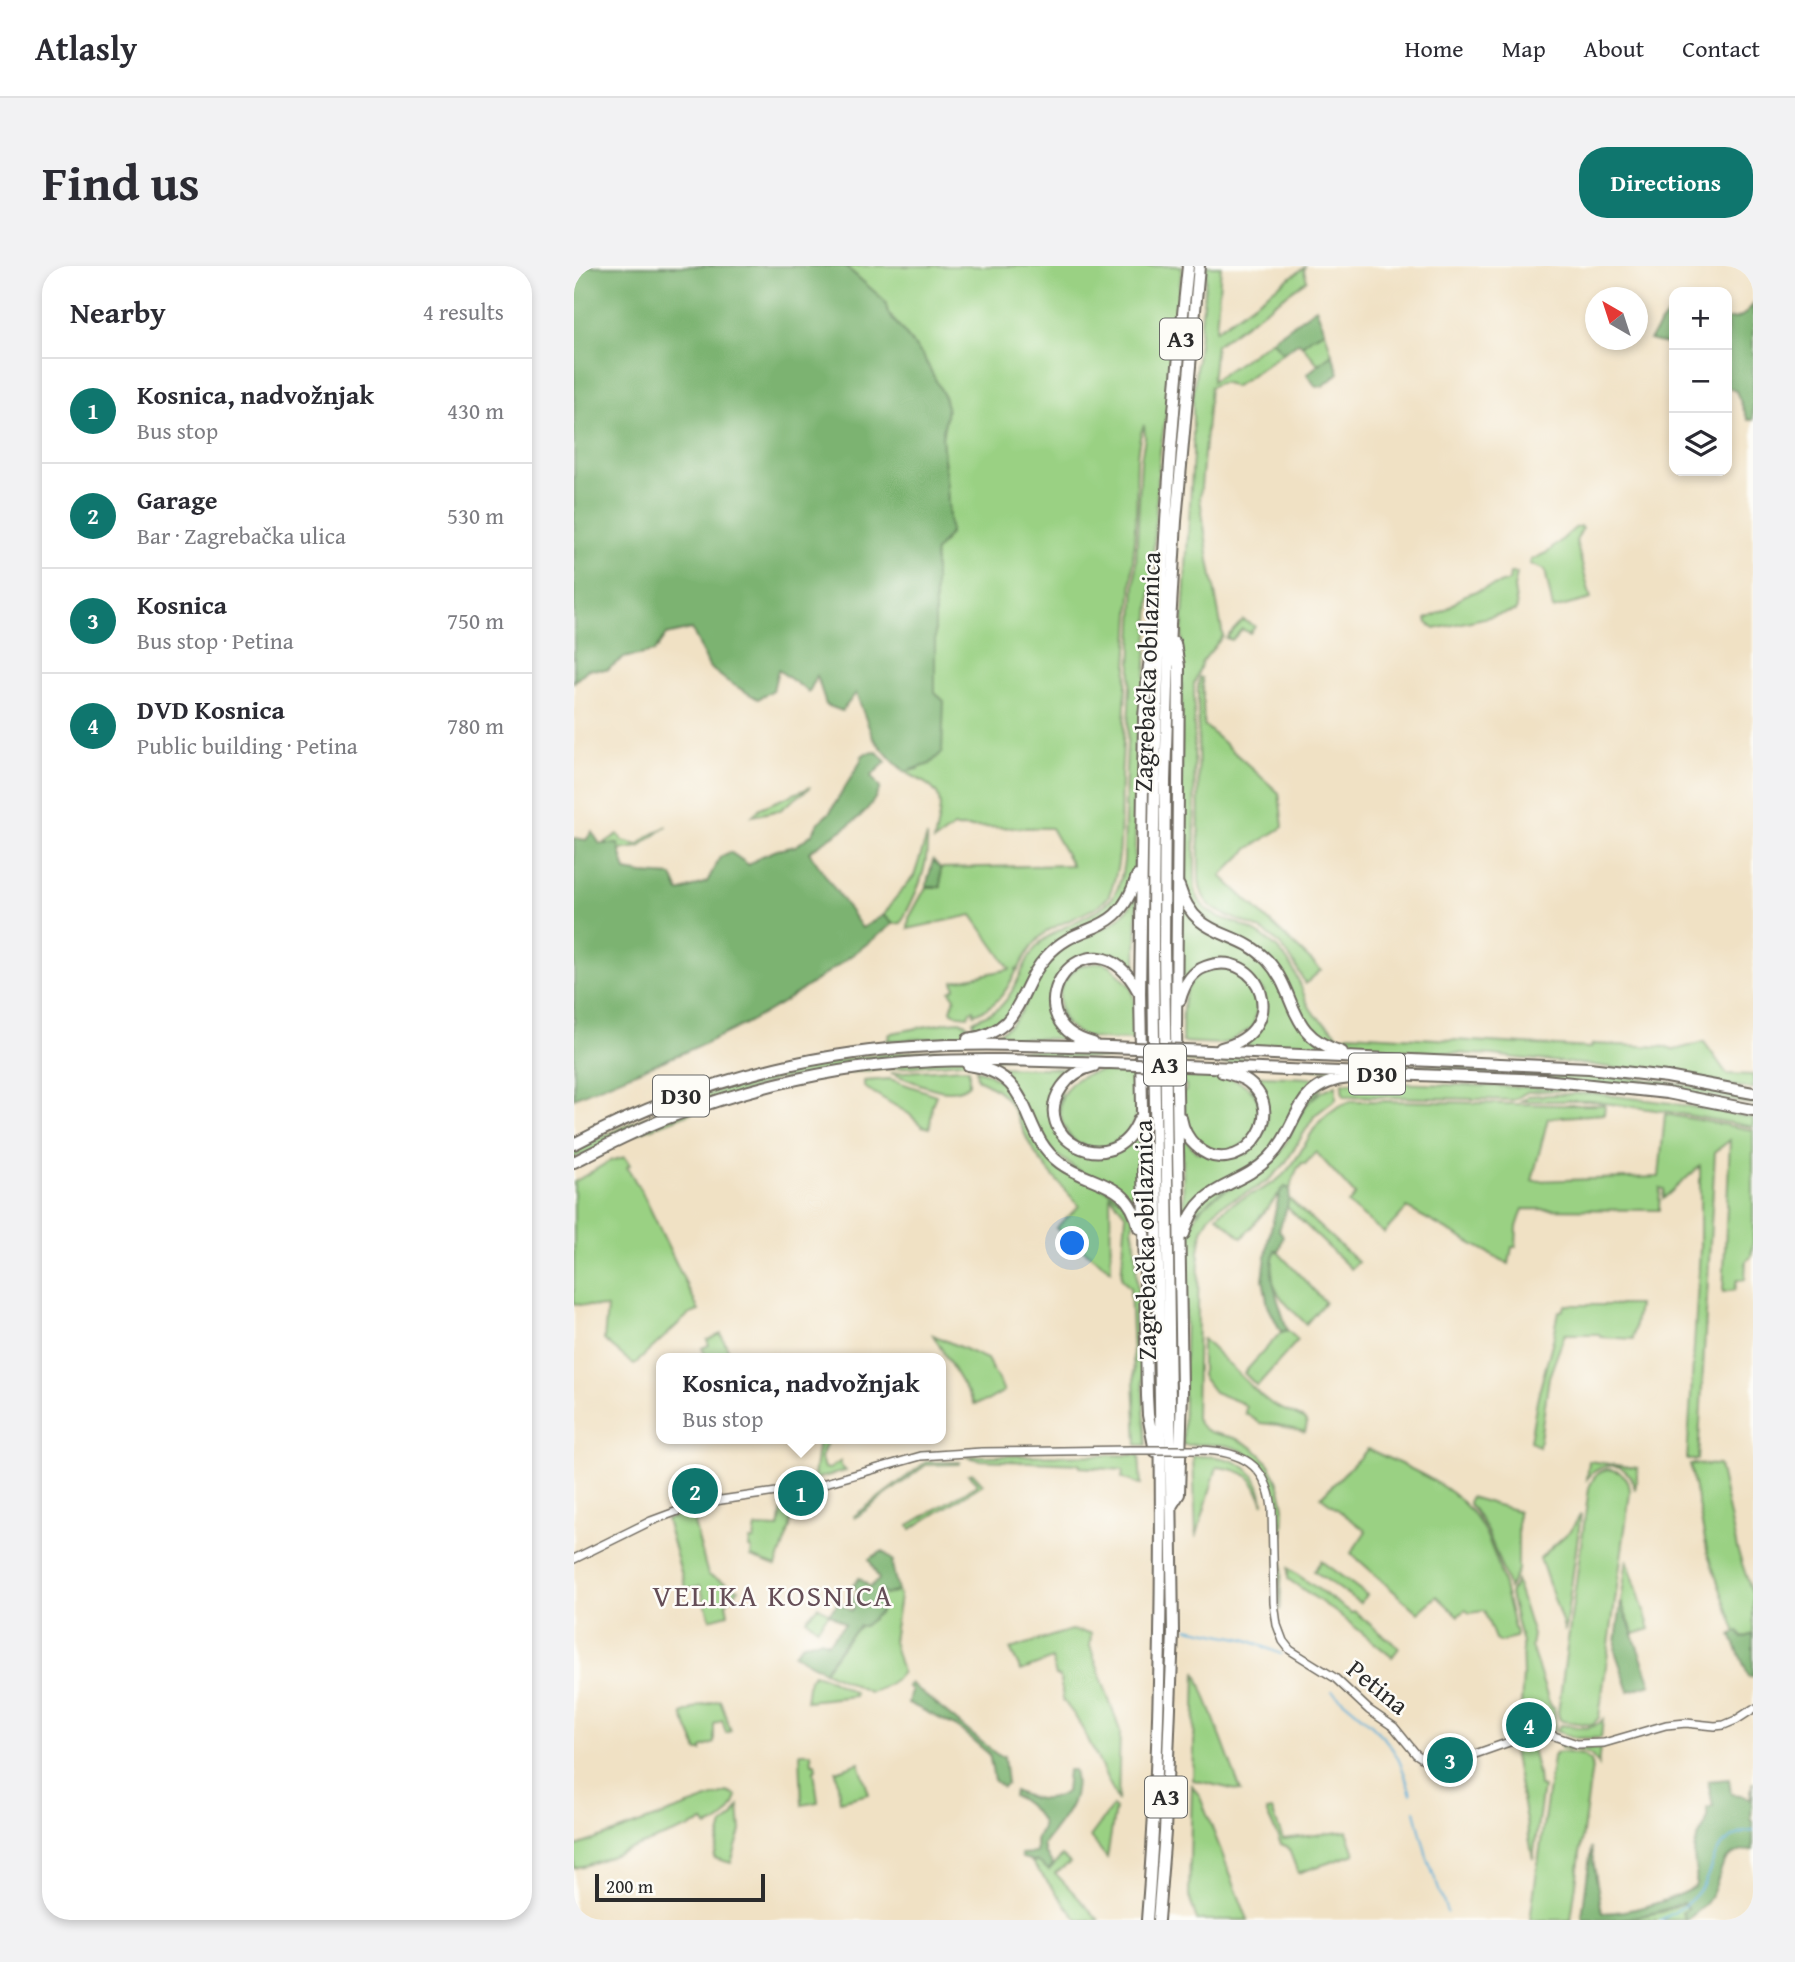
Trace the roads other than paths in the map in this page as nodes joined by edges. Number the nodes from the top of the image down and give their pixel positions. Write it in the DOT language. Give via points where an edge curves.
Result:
graph roads {
  1 [pos="1188,266"];
  2 [pos="1199,266"];
  3 [pos="1161,603"];
  4 [pos="1170,624"];
  5 [pos="1141,860"];
  6 [pos="1176,874"];
  7 [pos="1140,993"];
  8 [pos="1176,1030"];
  9 [pos="914,1047"];
  10 [pos="1110,1047"];
  11 [pos="1209,1051"];
  12 [pos="1350,1056"];
  13 [pos="918,1062"];
  14 [pos="1110,1063"];
  15 [pos="1210,1067"];
  16 [pos="1544,1080"];
  17 [pos="1753,1093"];
  18 [pos="1177,1095"];
  19 [pos="1753,1110"];
  20 [pos="1141,1113"];
  21 [pos="574,1144"];
  22 [pos="574,1162"];
  23 [pos="1144,1240"];
  24 [pos="1181,1247"];
  25 [pos="1160,1482"];
  26 [pos="1172,1505"];
  27 [pos="574,1559"];
  28 [pos="1753,1709"];
  29 [pos="1147,1920"];
  30 [pos="1158,1920"];
  1 -- 3 [label="highway, Zagrebačka obilaznica / A3"];
  2 -- 4 [label="highway, Zagrebačka obilaznica / A3"];
  3 -- 5 [label="highway" via="1155,611 1147,674"];
  3 -- 25 [label="highway, Zagrebačka obilaznica / A3" via="1153,946"];
  4 -- 6 [label="highway" via="1179,666"];
  4 -- 26 [label="highway, Zagrebačka obilaznica / A3" via="1164,947"];
  5 -- 7 [label="highway"];
  5 -- 9 [label="highway" via="1133,891 1121,911 1046,956 1019,1006 1002,1026 978,1038"];
  6 -- 8 [label="highway"];
  6 -- 12 [label="highway" via="1196,917 1265,957 1306,1031 1327,1047"];
  7 -- 10 [label="highway" via="1117,964 1100,958 1076,963 1059,979 1054,1004 1060,1021 1080,1040"];
  7 -- 20 [label="highway"];
  8 -- 11 [label="highway" via="1184,987 1196,972 1220,963 1240,968 1259,989 1263,1010 1259,1022 1242,1041"];
  8 -- 18 [label="highway"];
  9 -- 10 [label="highway, D30"];
  9 -- 21 [label="highway, D30" via="793,1063 705,1087"];
  10 -- 11 [label="highway, D30, bridge"];
  11 -- 12 [label="highway, D30"];
  12 -- 17 [label="highway, D30" via="1589,1068"];
  13 -- 14 [label="highway, D30"];
  13 -- 22 [label="highway, D30" via="828,1073 748,1092 665,1119"];
  13 -- 23 [label="highway" via="927,1067 978,1066 1001,1076 1018,1093 1037,1136 1059,1163 1124,1196"];
  14 -- 15 [label="highway, D30, bridge"];
  14 -- 20 [label="highway" via="1087,1068 1064,1084 1056,1100 1057,1126 1081,1149 1097,1152 1126,1140"];
  15 -- 16 [label="highway, D30"];
  15 -- 18 [label="highway" via="1246,1080 1258,1094 1264,1120 1252,1145 1225,1157 1199,1150 1188,1137"];
  16 -- 19 [label="highway, D30" via="1667,1093"];
  16 -- 24 [label="highway" via="1522,1084 1360,1078 1323,1085 1307,1096 1272,1155 1197,1205"];
  18 -- 24 [label="highway"];
  20 -- 23 [label="highway"];
  23 -- 25 [label="highway" via="1148,1415"];
  24 -- 26 [label="highway" via="1179,1494"];
  25 -- 29 [label="highway, Zagrebačka obilaznica / A3" via="1158,1744"];
  26 -- 30 [label="highway, Zagrebačka obilaznica / A3" via="1174,1633"];
  27 -- 28 [label="street, Petina, bridge" via="685,1508 811,1487 921,1456 1226,1452 1251,1463 1269,1491 1274,1603 1283,1641 1394,1727 1416,1754 1431,1764 1444,1765 1538,1735 1577,1744 1604,1743 1666,1725 1724,1725"];
}
